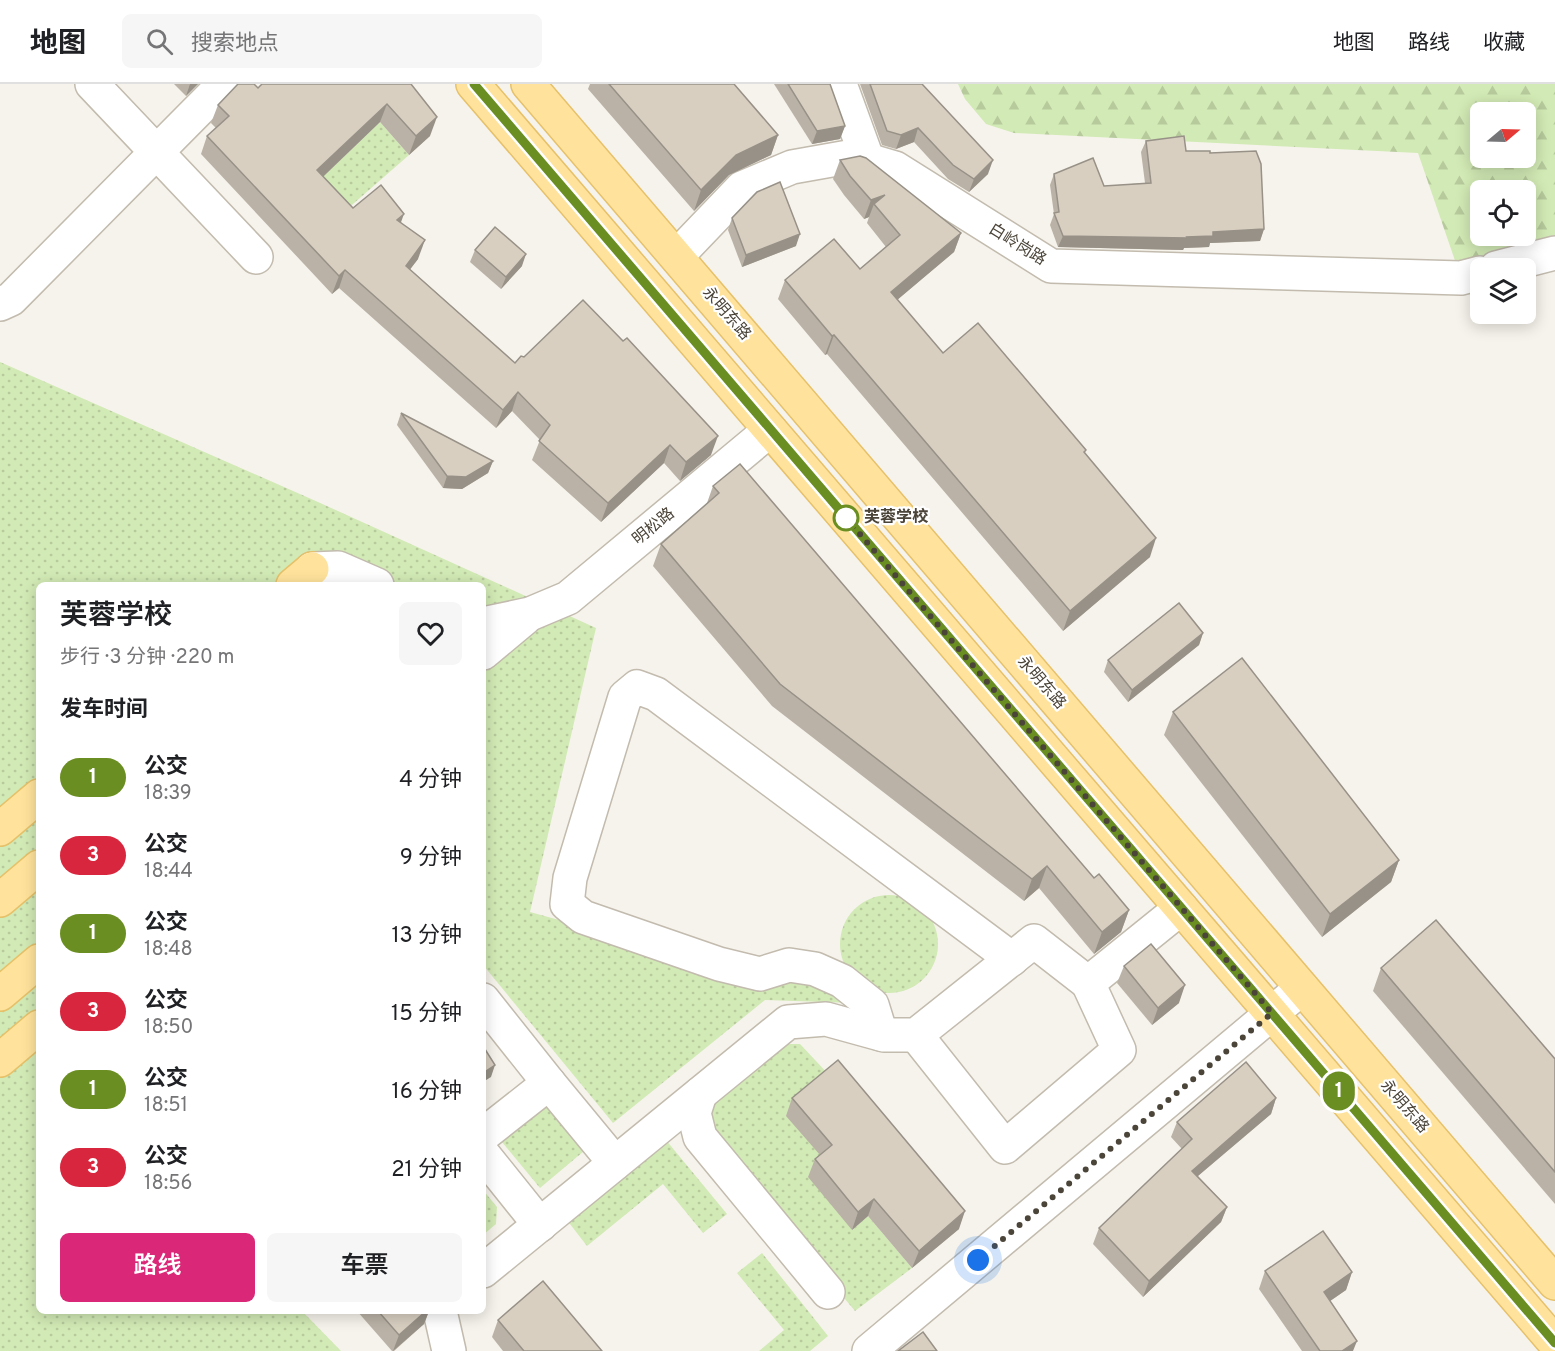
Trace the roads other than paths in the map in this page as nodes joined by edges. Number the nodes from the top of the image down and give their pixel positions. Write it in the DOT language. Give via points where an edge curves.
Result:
graph roads {
  1 [pos="92,84"];
  2 [pos="224,84"];
  3 [pos="474,84"];
  4 [pos="528,84"];
  5 [pos="840,84"];
  6 [pos="155,153"];
  7 [pos="868,161"];
  8 [pos="1555,253"];
  9 [pos="677,256"];
  10 [pos="255,257"];
  11 [pos="1535,258"];
  12 [pos="1470,276"];
  13 [pos="0,304"];
  14 [pos="770,430"];
  15 [pos="303,577"];
  16 [pos="370,582"];
  17 [pos="486,613"];
  18 [pos="523,615"];
  19 [pos="486,623"];
  20 [pos="486,650"];
  21 [pos="36,799"];
  22 [pos="0,829"];
  23 [pos="36,870"];
  24 [pos="0,900"];
  25 [pos="1181,908"];
  26 [pos="1012,959"];
  27 [pos="36,964"];
  28 [pos="1088,983"];
  29 [pos="1302,988"];
  30 [pos="0,994"];
  31 [pos="486,1004"];
  32 [pos="1272,1013"];
  33 [pos="36,1029"];
  34 [pos="881,1034"];
  35 [pos="916,1035"];
  36 [pos="1,1056"];
  37 [pos="549,1083"];
  38 [pos="700,1094"];
  39 [pos="486,1133"];
  40 [pos="486,1158"];
  41 [pos="615,1163"];
  42 [pos="540,1225"];
  43 [pos="486,1269"];
  44 [pos="1555,1282"];
  45 [pos="828,1292"];
  46 [pos="441,1314"];
  47 [pos="1555,1343"];
  48 [pos="449,1351"];
  49 [pos="869,1351"];
  1 -- 6 [label="street"];
  2 -- 6 [label="street"];
  3 -- 14 [label="main road"];
  4 -- 9 [label="main road, 永明东路"];
  5 -- 7 [label="street"];
  6 -- 10 [label="street"];
  6 -- 13 [label="street" via="11,299"];
  7 -- 9 [label="street, 白岭岗路" via="854,156 792,167 742,188"];
  7 -- 12 [label="street, 白岭岗路" via="895,168 1051,266"];
  8 -- 11 [label="street"];
  9 -- 29 [label="main road, 永明东路"];
  14 -- 18 [label="street, 明松路" via="568,598"];
  14 -- 25 [label="main road"];
  15 -- 16 [label="street" via="338,568"];
  17 -- 18 [label="street, 明松路"];
  18 -- 19 [label="street, 明松路"];
  18 -- 20 [label="street, 明松路"];
  21 -- 22 [label="main road"];
  23 -- 24 [label="main road"];
  25 -- 28 [label="street"];
  25 -- 32 [label="main road"];
  26 -- 28 [label="street" via="1034,941"];
  26 -- 34 [label="street" via="656,694 637,687 625,697 570,878 567,904 583,916 719,964 760,974 789,965 815,969 843,981 872,1005"];
  26 -- 35 [label="street"];
  27 -- 30 [label="main road"];
  28 -- 35 [label="street" via="1119,1050 1005,1147"];
  29 -- 32 [label="street"];
  29 -- 44 [label="main road, 永明东路"];
  31 -- 37 [label="street"];
  32 -- 47 [label="main road"];
  32 -- 49 [label="street"];
  33 -- 36 [label="main road"];
  34 -- 35 [label="street"];
  34 -- 38 [label="street" via="826,1018 789,1022"];
  37 -- 39 [label="street"];
  37 -- 41 [label="street"];
  38 -- 41 [label="street"];
  38 -- 45 [label="street" via="694,1113 700,1137"];
  40 -- 42 [label="street"];
  41 -- 42 [label="street"];
  42 -- 43 [label="street"];
  46 -- 48 [label="street"];
}
